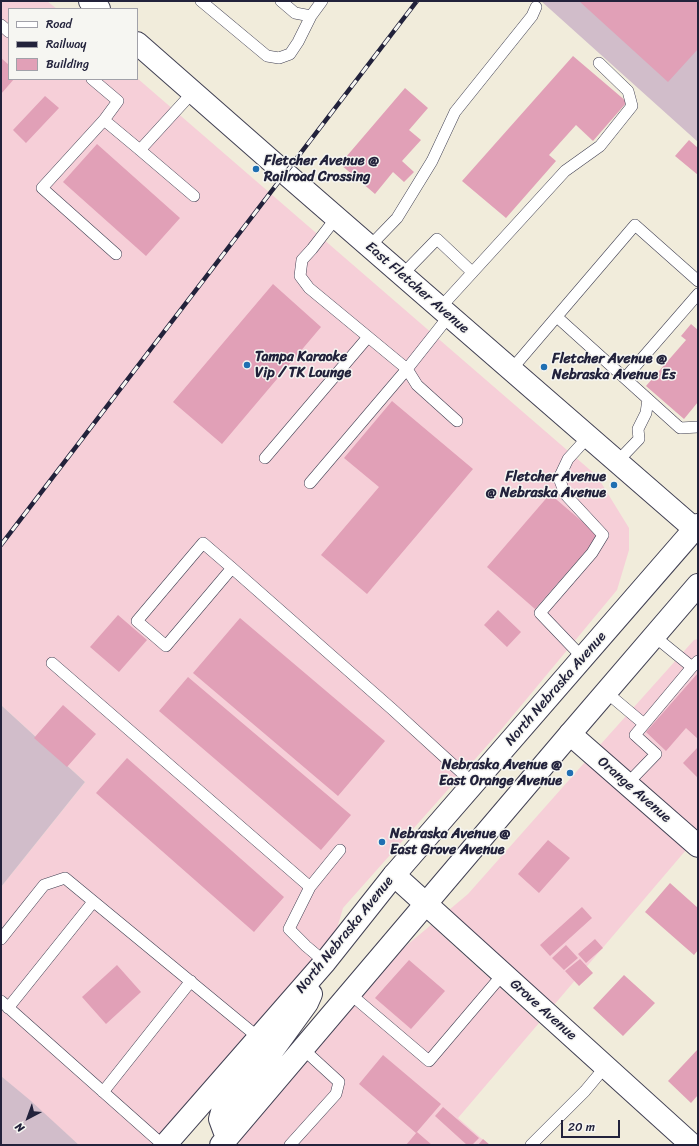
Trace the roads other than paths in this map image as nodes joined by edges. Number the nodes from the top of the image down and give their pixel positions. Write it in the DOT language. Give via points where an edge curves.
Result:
graph roads {
  1 [pos="201,1"];
  2 [pos="281,1"];
  3 [pos="322,1"];
  4 [pos="536,8"];
  5 [pos="311,16"];
  6 [pos="138,43"];
  7 [pos="599,62"];
  8 [pos="93,80"];
  9 [pos="193,92"];
  10 [pos="104,120"];
  11 [pos="140,150"];
  12 [pos="194,196"];
  13 [pos="336,218"];
  14 [pos="369,247"];
  15 [pos="116,254"];
  16 [pos="472,272"];
  17 [pos="402,275"];
  18 [pos="698,281"];
  19 [pos="698,294"];
  20 [pos="445,312"];
  21 [pos="557,317"];
  22 [pos="368,337"];
  23 [pos="407,369"];
  24 [pos="511,370"];
  25 [pos="625,378"];
  26 [pos="648,399"];
  27 [pos="457,421"];
  28 [pos="698,426"];
  29 [pos="588,437"];
  30 [pos="264,458"];
  31 [pos="617,462"];
  32 [pos="310,483"];
  33 [pos="697,529"];
  34 [pos="232,568"];
  35 [pos="698,585"];
  36 [pos="654,636"];
  37 [pos="583,658"];
  38 [pos="52,663"];
  39 [pos="695,664"];
  40 [pos="606,692"];
  41 [pos="644,724"];
  42 [pos="570,734"];
  43 [pos="473,783"];
  44 [pos="627,784"];
  45 [pos="698,846"];
  46 [pos="340,850"];
  47 [pos="394,875"];
  48 [pos="310,887"];
  49 [pos="93,902"];
  50 [pos="425,904"];
  51 [pos="1,939"];
  52 [pos="325,962"];
  53 [pos="503,974"];
  54 [pos="191,981"];
  55 [pos="350,993"];
  56 [pos="4,1004"];
  57 [pos="259,1038"];
  58 [pos="303,1048"];
  59 [pos="605,1067"];
  60 [pos="103,1092"];
  61 [pos="224,1142"];
  62 [pos="164,1145"];
  63 [pos="290,1145"];
  64 [pos="531,1145"];
  65 [pos="692,1145"];
  1 -- 5 [label="lane" via="267,56 279,58 290,54"];
  2 -- 5 [label="lane" via="295,13"];
  3 -- 5 [label="lane"];
  4 -- 14 [label="lane" via="455,112 432,161 397,218"];
  6 -- 9 [label="main road, East Fletcher Avenue"];
  7 -- 16 [label="lane" via="628,91 632,106 600,146 565,171"];
  8 -- 10 [label="lane" via="118,102"];
  9 -- 11 [label="lane"];
  9 -- 13 [label="main road, East Fletcher Avenue"];
  10 -- 11 [label="lane"];
  10 -- 15 [label="lane" via="42,188"];
  11 -- 12 [label="lane"];
  13 -- 14 [label="main road, East Fletcher Avenue"];
  13 -- 22 [label="lane" via="302,260 300,276 308,288"];
  14 -- 17 [label="main road, East Fletcher Avenue"];
  16 -- 17 [label="lane" via="437,239"];
  16 -- 20 [label="lane"];
  17 -- 20 [label="main road, East Fletcher Avenue"];
  18 -- 21 [label="lane" via="635,225"];
  19 -- 25 [label="lane"];
  20 -- 23 [label="lane"];
  20 -- 24 [label="main road, East Fletcher Avenue"];
  21 -- 24 [label="lane"];
  21 -- 25 [label="lane"];
  22 -- 23 [label="lane"];
  22 -- 30 [label="lane"];
  23 -- 27 [label="lane" via="417,384"];
  23 -- 32 [label="lane"];
  24 -- 29 [label="main road, East Fletcher Avenue"];
  25 -- 26 [label="lane"];
  26 -- 28 [label="lane" via="680,428"];
  26 -- 31 [label="lane" via="646,413 638,429 639,439"];
  29 -- 31 [label="main road, East Fletcher Avenue"];
  29 -- 37 [label="lane" via="568,458 559,478 565,494 603,535 592,553 540,614"];
  31 -- 33 [label="main road, East Fletcher Avenue"];
  33 -- 37 [label="main road, North Nebraska Avenue"];
  34 -- 34 [label="lane" via="166,646 136,621 203,543"];
  34 -- 43 [label="lane"];
  35 -- 36 [label="main road"];
  36 -- 39 [label="lane"];
  36 -- 40 [label="main road"];
  37 -- 43 [label="main road, North Nebraska Avenue"];
  38 -- 48 [label="lane"];
  39 -- 41 [label="lane"];
  40 -- 41 [label="lane"];
  40 -- 42 [label="main road"];
  41 -- 44 [label="lane" via="635,735 656,754"];
  42 -- 44 [label="main road, Orange Avenue"];
  42 -- 50 [label="main road"];
  43 -- 47 [label="main road, North Nebraska Avenue"];
  44 -- 45 [label="main road, Orange Avenue"];
  46 -- 48 [label="lane"];
  47 -- 50 [label="main road, Grove Avenue"];
  47 -- 52 [label="main road, North Nebraska Avenue"];
  48 -- 52 [label="lane" via="290,929"];
  49 -- 51 [label="lane" via="65,878 44,885"];
  49 -- 54 [label="lane"];
  49 -- 56 [label="lane"];
  50 -- 53 [label="main road, Grove Avenue"];
  50 -- 55 [label="main road"];
  52 -- 57 [label="main road, North Nebraska Avenue"];
  52 -- 61 [label="main road" via="307,1003 270,1054 222,1112 220,1119"];
  53 -- 55 [label="lane" via="429,1061"];
  53 -- 59 [label="main road, Grove Avenue"];
  54 -- 57 [label="lane"];
  54 -- 60 [label="lane"];
  55 -- 58 [label="main road"];
  56 -- 60 [label="lane"];
  57 -- 62 [label="main road, North Nebraska Avenue"];
  58 -- 61 [label="main road"];
  58 -- 63 [label="lane" via="339,1082 336,1094"];
  59 -- 64 [label="lane" via="585,1091"];
  59 -- 65 [label="main road, Grove Avenue"];
  60 -- 62 [label="lane"];
}
